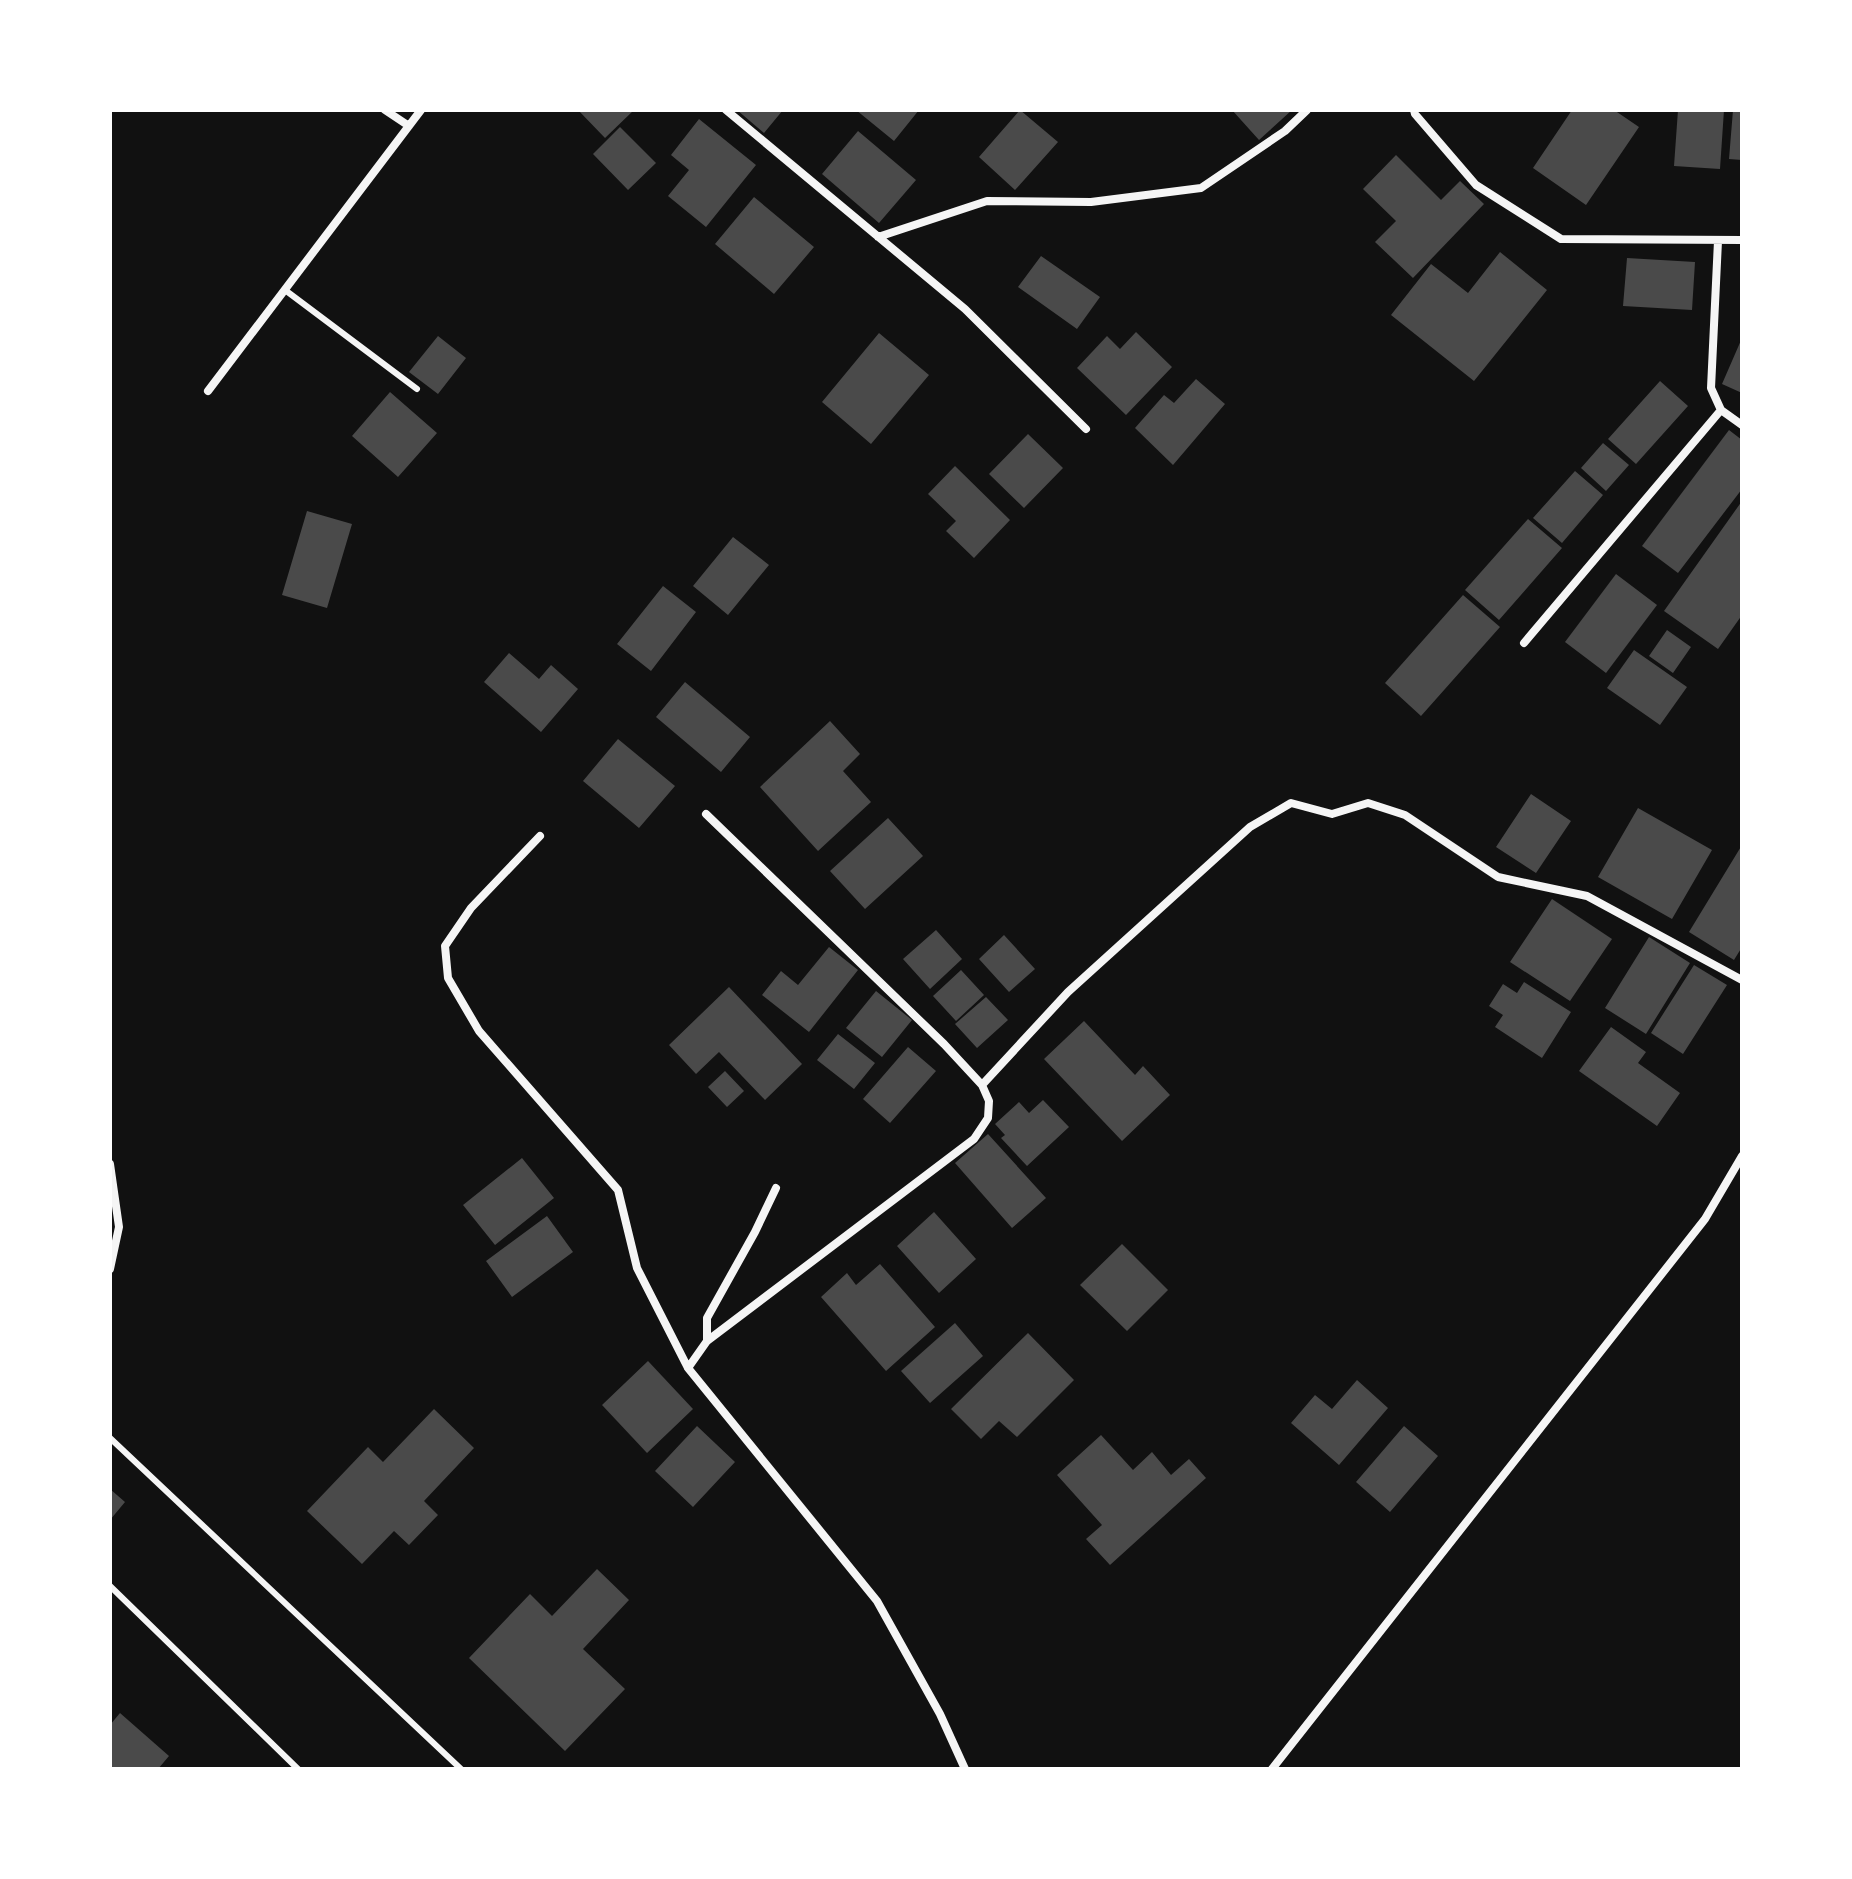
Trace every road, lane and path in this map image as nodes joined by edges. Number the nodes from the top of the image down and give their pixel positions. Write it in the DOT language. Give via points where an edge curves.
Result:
graph roads {
  1 [pos="385,110"];
  2 [pos="421,110"];
  3 [pos="726,110"];
  4 [pos="1307,110"];
  5 [pos="1414,110"];
  6 [pos="409,126"];
  7 [pos="878,237"];
  8 [pos="1742,240"];
  9 [pos="1718,241"];
  10 [pos="285,290"];
  11 [pos="417,389"];
  12 [pos="208,391"];
  13 [pos="1721,410"];
  14 [pos="1742,425"];
  15 [pos="1086,429"];
  16 [pos="1524,643"];
  17 [pos="706,814"];
  18 [pos="540,836"];
  19 [pos="1742,980"];
  20 [pos="982,1085"];
  21 [pos="1742,1156"];
  22 [pos="110,1164"];
  23 [pos="776,1188"];
  24 [pos="110,1269"];
  25 [pos="707,1341"];
  26 [pos="688,1368"];
  27 [pos="110,1438"];
  28 [pos="110,1586"];
  29 [pos="298,1769"];
  30 [pos="461,1769"];
  31 [pos="965,1769"];
  32 [pos="1272,1769"];
  1 -- 6 [label="street"];
  2 -- 6 [label="street"];
  3 -- 7 [label="street"];
  4 -- 7 [label="street" via="1201,188 1091,202 987,201"];
  5 -- 9 [label="street" via="1476,185 1561,239"];
  6 -- 10 [label="street"];
  7 -- 15 [label="street" via="965,309"];
  8 -- 9 [label="street"];
  9 -- 13 [label="street" via="1711,388"];
  10 -- 11 [label="lane"];
  10 -- 12 [label="street"];
  13 -- 14 [label="street"];
  13 -- 16 [label="street"];
  17 -- 20 [label="street"];
  18 -- 26 [label="street" via="471,908 445,946 448,978 479,1031 618,1190 637,1268"];
  19 -- 20 [label="street" via="1587,896 1498,877 1405,815 1368,803 1332,814 1291,803 1250,827 1068,992"];
  20 -- 25 [label="street" via="989,1101 988,1118 974,1139"];
  21 -- 32 [label="street" via="1705,1219"];
  22 -- 24 [label="street" via="119,1227"];
  23 -- 25 [label="street" via="707,1318"];
  25 -- 26 [label="street"];
  26 -- 31 [label="street" via="877,1601"];
  27 -- 30 [label="lane"];
  28 -- 29 [label="lane"];
}
